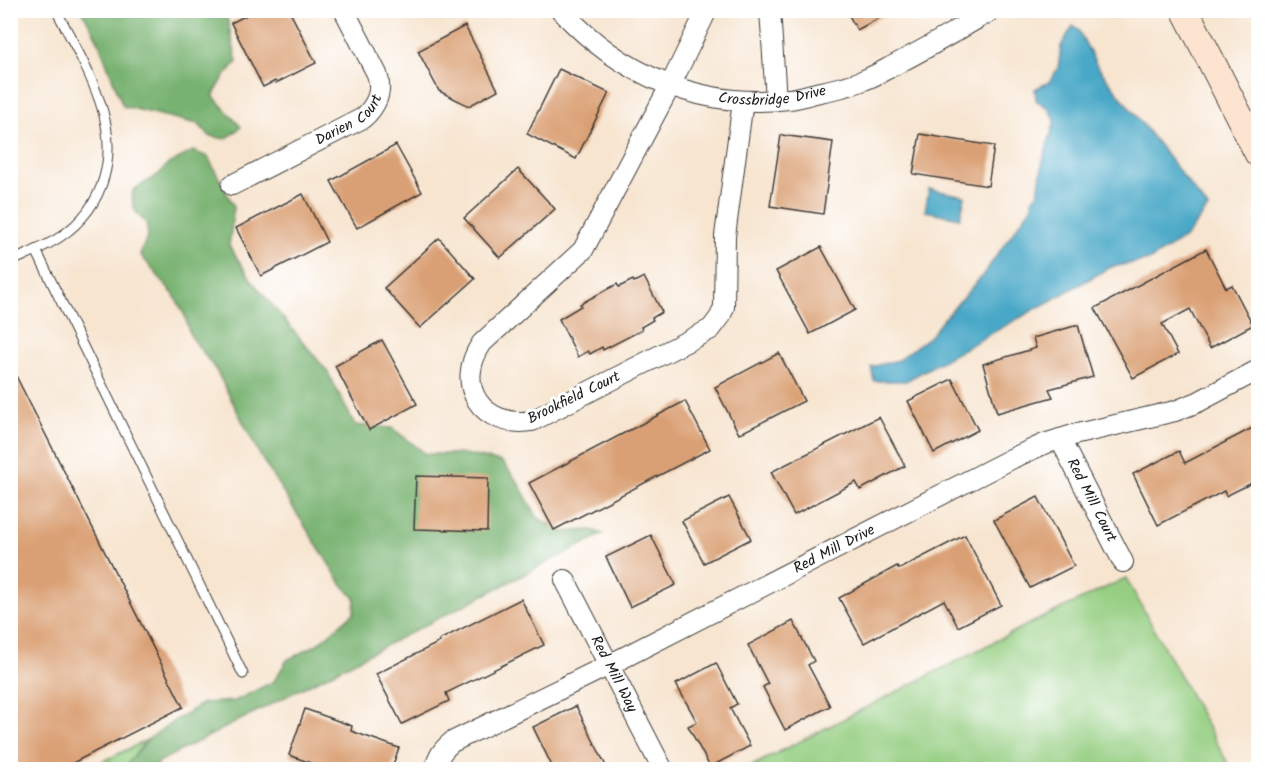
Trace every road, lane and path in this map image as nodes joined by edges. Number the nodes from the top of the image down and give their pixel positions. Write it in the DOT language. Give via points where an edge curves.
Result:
graph roads {
  1 [pos="56,10"];
  2 [pos="344,10"];
  3 [pos="561,10"];
  4 [pos="707,10"];
  5 [pos="770,10"];
  6 [pos="992,10"];
  7 [pos="1185,10"];
  8 [pos="669,86"];
  9 [pos="776,100"];
  10 [pos="743,101"];
  11 [pos="1258,153"];
  12 [pos="232,185"];
  13 [pos="36,250"];
  14 [pos="10,262"];
  15 [pos="1258,370"];
  16 [pos="1060,439"];
  17 [pos="1123,562"];
  18 [pos="565,580"];
  19 [pos="609,665"];
  20 [pos="243,674"];
  21 [pos="434,770"];
  22 [pos="663,770"];
  1 -- 13 [label="lane" via="100,103 108,157 104,180 86,215 59,238"];
  2 -- 12 [label="street, Darien Court" via="379,80 380,93 375,104 363,118"];
  3 -- 8 [label="street, Crossbridge Drive" via="610,54"];
  4 -- 8 [label="street, Brookfield Court"];
  5 -- 9 [label="street"];
  6 -- 9 [label="street, Crossbridge Drive" via="863,81"];
  7 -- 11 [label="main road"];
  8 -- 10 [label="street, Crossbridge Drive"];
  8 -- 10 [label="street, Brookfield Court" via="583,250 482,343 474,356 471,386 491,415 504,421 532,421 711,329 717,322 724,307 725,236"];
  9 -- 10 [label="street, Crossbridge Drive"];
  13 -- 14 [label="lane"];
  13 -- 20 [label="lane"];
  15 -- 16 [label="street, Red Mill Drive" via="1175,411"];
  16 -- 17 [label="street, Red Mill Court"];
  16 -- 19 [label="street, Red Mill Drive" via="1013,458"];
  18 -- 19 [label="street, Red Mill Way"];
  19 -- 21 [label="street, Red Mill Drive" via="453,742 442,751"];
  19 -- 22 [label="street, Red Mill Way"];
}
